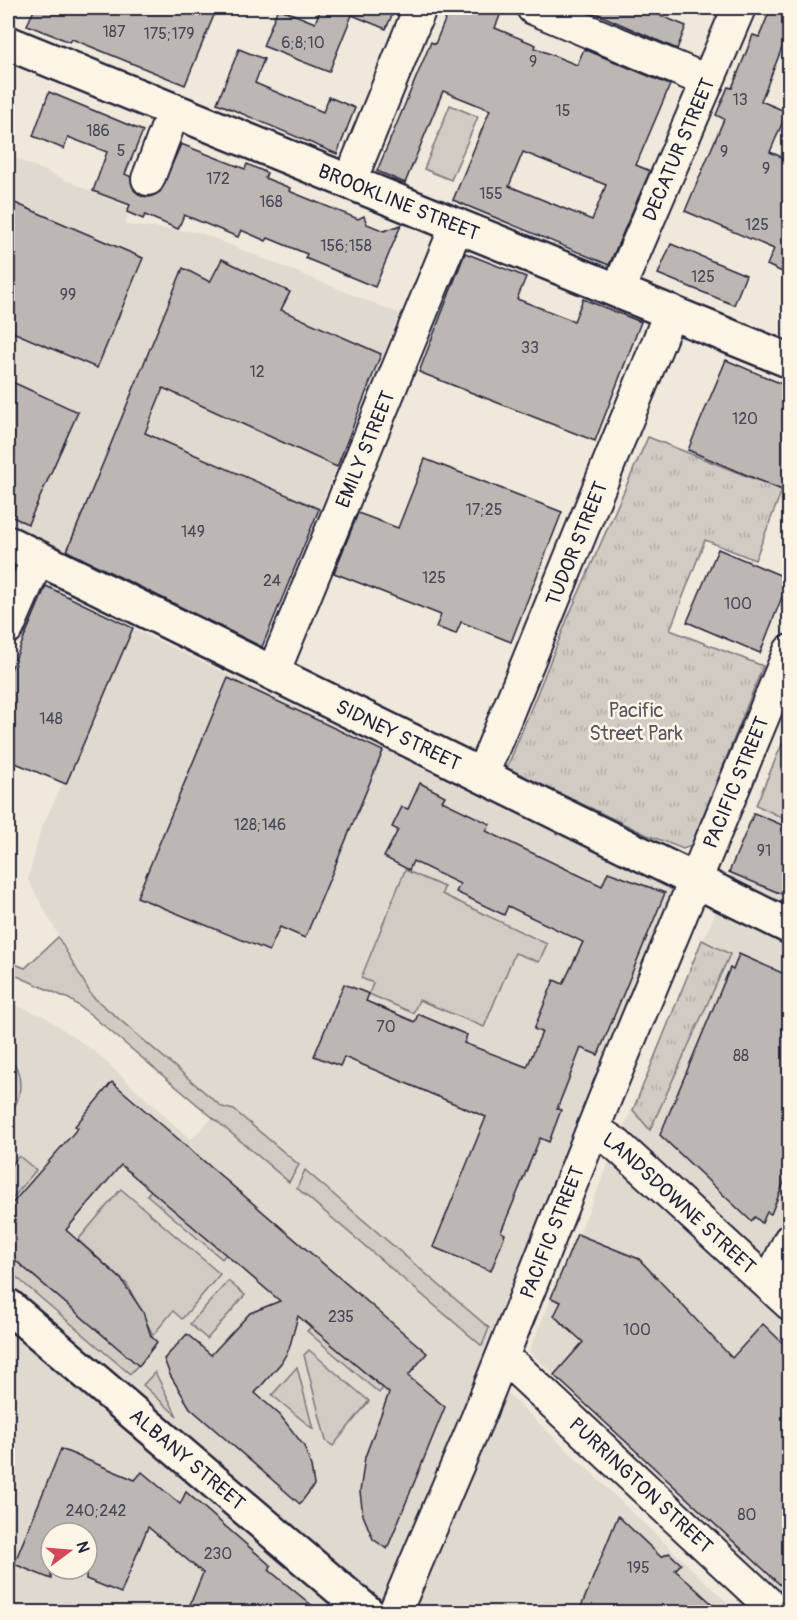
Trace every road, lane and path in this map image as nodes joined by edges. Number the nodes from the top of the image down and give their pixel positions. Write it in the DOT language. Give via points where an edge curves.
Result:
graph roads {
  1 [pos="420,8"];
  2 [pos="533,8"];
  3 [pos="739,8"];
  4 [pos="8,43"];
  5 [pos="707,81"];
  6 [pos="174,110"];
  7 [pos="148,179"];
  8 [pos="350,181"];
  9 [pos="458,225"];
  10 [pos="618,290"];
  11 [pos="671,311"];
  12 [pos="789,361"];
  13 [pos="8,543"];
  14 [pos="38,558"];
  15 [pos="8,627"];
  16 [pos="789,651"];
  17 [pos="273,673"];
  18 [pos="482,775"];
  19 [pos="695,880"];
  20 [pos="789,927"];
  21 [pos="593,1129"];
  22 [pos="789,1240"];
  23 [pos="779,1294"];
  24 [pos="8,1306"];
  25 [pos="501,1361"];
  26 [pos="367,1612"];
  27 [pos="395,1612"];
  28 [pos="777,1612"];
  1 -- 8 [label="street"];
  2 -- 5 [label="street"];
  3 -- 5 [label="street, DECATUR STREET"];
  4 -- 6 [label="main road, BROOKLINE STREET"];
  5 -- 10 [label="street, DECATUR STREET"];
  6 -- 7 [label="street"];
  6 -- 8 [label="main road, BROOKLINE STREET"];
  8 -- 9 [label="main road, BROOKLINE STREET"];
  9 -- 10 [label="main road, BROOKLINE STREET"];
  9 -- 17 [label="street, EMILY STREET"];
  10 -- 11 [label="main road, BROOKLINE STREET"];
  11 -- 12 [label="main road, BROOKLINE STREET"];
  11 -- 18 [label="street, TUDOR STREET"];
  13 -- 14 [label="main road, SIDNEY STREET"];
  14 -- 15 [label="street"];
  14 -- 17 [label="main road, SIDNEY STREET"];
  16 -- 19 [label="street, PACIFIC STREET"];
  17 -- 18 [label="main road, SIDNEY STREET"];
  18 -- 19 [label="main road, SIDNEY STREET"];
  19 -- 20 [label="main road, SIDNEY STREET"];
  19 -- 21 [label="street, PACIFIC STREET"];
  21 -- 23 [label="street, LANDSDOWNE STREET" via="616,1144"];
  21 -- 25 [label="street, PACIFIC STREET"];
  22 -- 23 [label="street"];
  24 -- 26 [label="main road, ALBANY STREET"];
  25 -- 27 [label="street, PACIFIC STREET"];
  25 -- 28 [label="street, PURRINGTON STREET" via="516,1368"];
}
